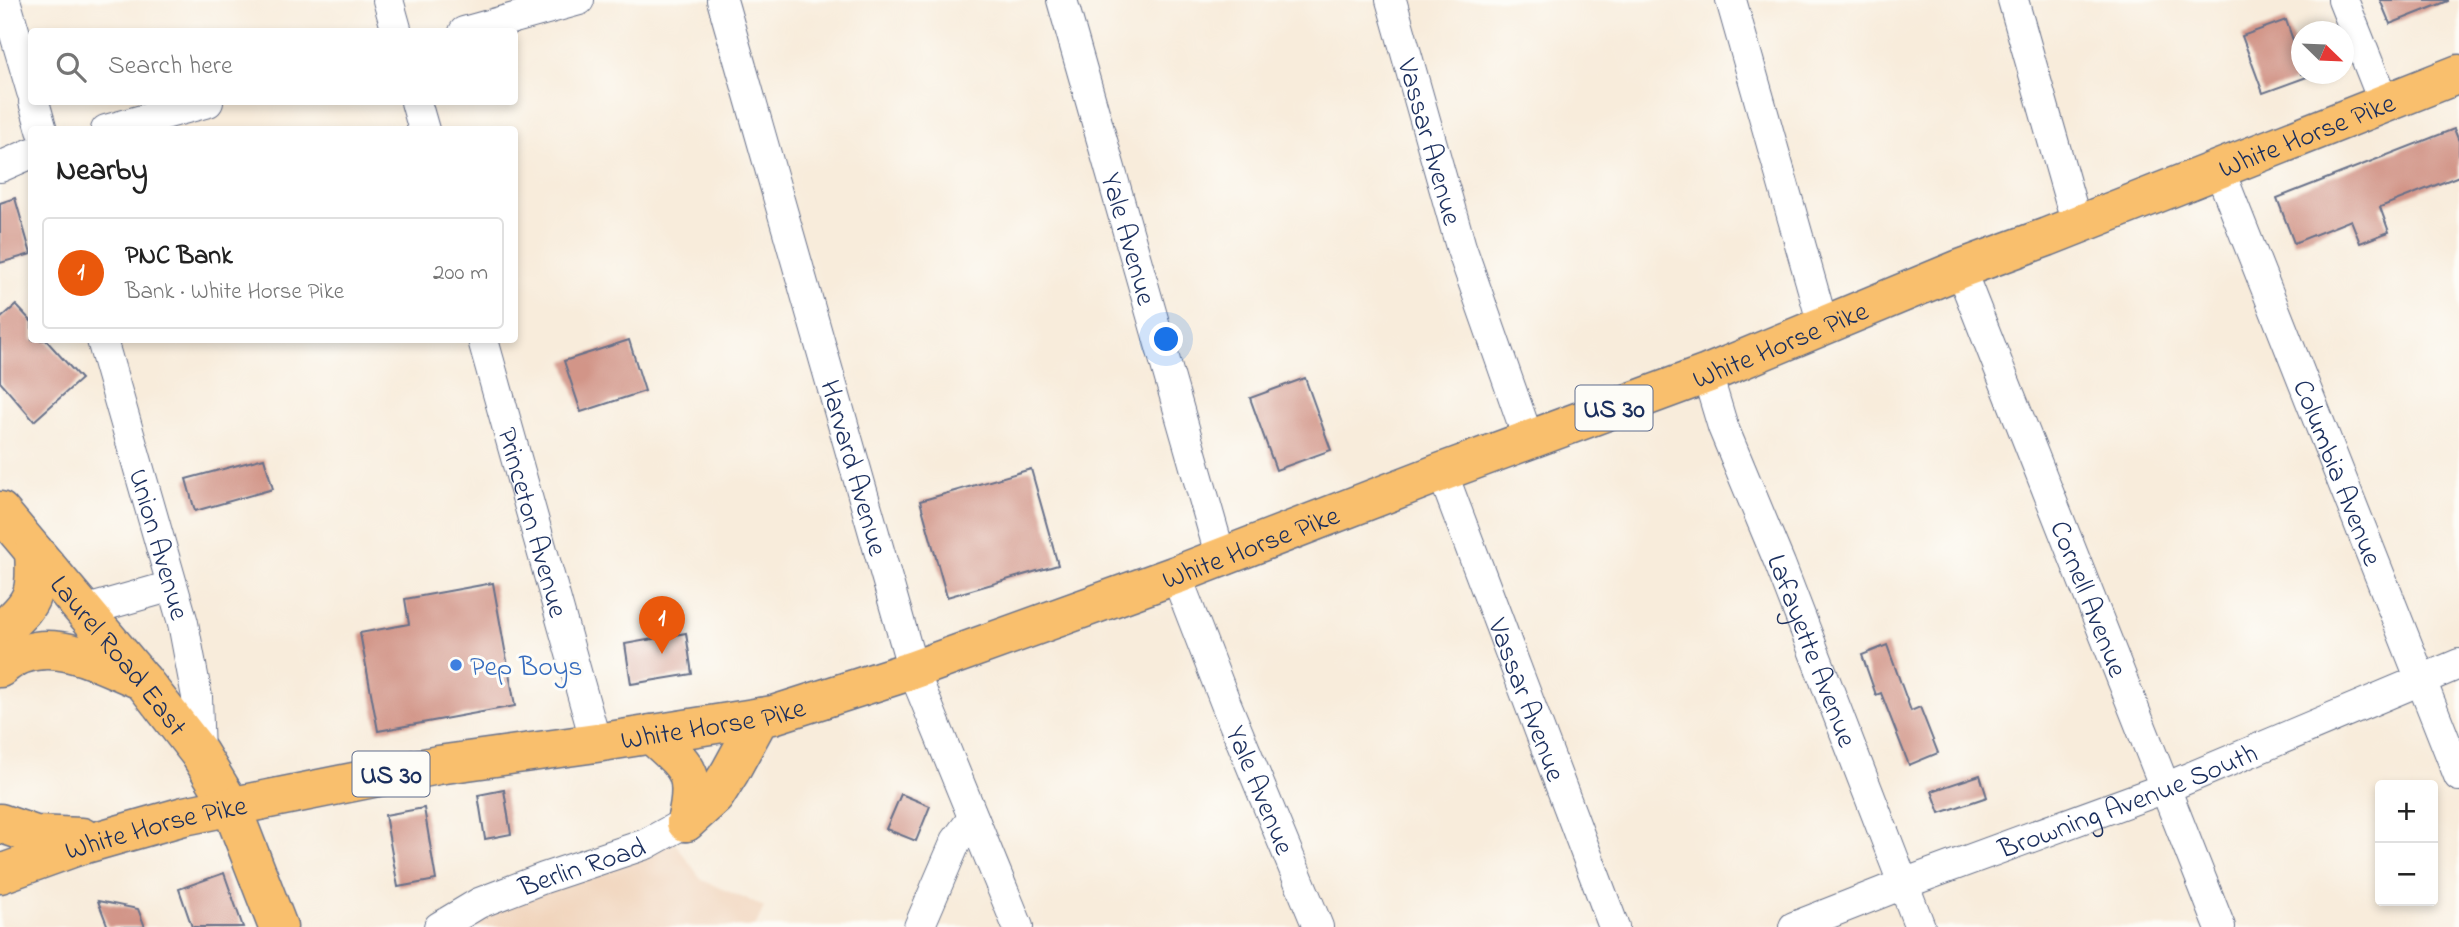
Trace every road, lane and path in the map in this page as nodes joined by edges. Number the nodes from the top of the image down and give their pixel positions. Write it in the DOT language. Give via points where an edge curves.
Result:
graph roads {
  1 [pos="5,0"];
  2 [pos="387,0"];
  3 [pos="579,0"];
  4 [pos="722,0"];
  5 [pos="1062,0"];
  6 [pos="1391,0"];
  7 [pos="1731,0"];
  8 [pos="2013,0"];
  9 [pos="2343,0"];
  10 [pos="396,28"];
  11 [pos="478,28"];
  12 [pos="2459,74"];
  13 [pos="28,78"];
  14 [pos="2384,103"];
  15 [pos="35,105"];
  16 [pos="197,105"];
  17 [pos="417,105"];
  18 [pos="42,126"];
  19 [pos="121,126"];
  20 [pos="423,126"];
  21 [pos="28,155"];
  22 [pos="0,167"];
  23 [pos="2219,169"];
  24 [pos="2077,225"];
  25 [pos="1960,268"];
  26 [pos="1823,325"];
  27 [pos="103,343"];
  28 [pos="485,343"];
  29 [pos="1707,374"];
  30 [pos="1529,440"];
  31 [pos="1441,472"];
  32 [pos="0,511"];
  33 [pos="34,552"];
  34 [pos="1221,558"];
  35 [pos="1176,575"];
  36 [pos="172,586"];
  37 [pos="84,611"];
  38 [pos="0,632"];
  39 [pos="2459,664"];
  40 [pos="0,668"];
  41 [pos="913,670"];
  42 [pos="2421,679"];
  43 [pos="143,681"];
  44 [pos="760,717"];
  45 [pos="651,734"];
  46 [pos="596,743"];
  47 [pos="199,753"];
  48 [pos="2459,776"];
  49 [pos="2165,788"];
  50 [pos="232,806"];
  51 [pos="972,818"];
  52 [pos="686,822"];
  53 [pos="0,823"];
  54 [pos="105,839"];
  55 [pos="0,874"];
  56 [pos="1903,884"];
  57 [pos="278,927"];
  58 [pos="439,927"];
  59 [pos="919,927"];
  60 [pos="1018,927"];
  61 [pos="1318,927"];
  62 [pos="1614,927"];
  63 [pos="1794,927"];
  64 [pos="1920,927"];
  65 [pos="2220,927"];
  1 -- 13 [label="street"];
  2 -- 10 [label="street"];
  3 -- 11 [label="street"];
  4 -- 41 [label="street, Harvard Avenue"];
  5 -- 34 [label="street, Yale Avenue"];
  6 -- 30 [label="street, Vassar Avenue" via="1461,247"];
  7 -- 26 [label="street"];
  8 -- 24 [label="street"];
  9 -- 14 [label="street"];
  12 -- 14 [label="main road, White Horse Pike / US 30"];
  14 -- 23 [label="main road, White Horse Pike / US 30"];
  15 -- 18 [label="street"];
  16 -- 19 [label="street"];
  17 -- 20 [label="street"];
  21 -- 22 [label="street"];
  23 -- 24 [label="main road, White Horse Pike / US 30"];
  23 -- 42 [label="street, Columbia Avenue"];
  24 -- 25 [label="main road, White Horse Pike / US 30"];
  25 -- 26 [label="main road, White Horse Pike / US 30"];
  25 -- 49 [label="street, Cornell Avenue"];
  26 -- 29 [label="main road, White Horse Pike / US 30"];
  27 -- 36 [label="street, Union Avenue"];
  28 -- 46 [label="street, Princeton Avenue"];
  29 -- 30 [label="main road, White Horse Pike / US 30"];
  29 -- 56 [label="street, Lafayette Avenue" via="1723,427"];
  30 -- 31 [label="main road, White Horse Pike / US 30"];
  31 -- 34 [label="main road, White Horse Pike / US 30"];
  31 -- 62 [label="street, Vassar Avenue"];
  32 -- 33 [label="main road, Laurel Road East"];
  33 -- 37 [label="main road, Laurel Road East"];
  33 -- 38 [label="main road" via="32,599"];
  34 -- 35 [label="main road, White Horse Pike / US 30"];
  35 -- 41 [label="main road, White Horse Pike / US 30"];
  35 -- 61 [label="street, Yale Avenue"];
  36 -- 37 [label="street"];
  36 -- 47 [label="street, Union Avenue" via="197,697"];
  37 -- 43 [label="main road, Laurel Road East"];
  39 -- 42 [label="street, Browning Avenue South"];
  40 -- 43 [label="main road" via="28,652 51,648 68,650"];
  41 -- 44 [label="main road, White Horse Pike / US 30"];
  41 -- 51 [label="street, Harvard Avenue"];
  42 -- 48 [label="street, Columbia Avenue"];
  42 -- 49 [label="street, Browning Avenue South"];
  43 -- 47 [label="main road, Laurel Road East"];
  44 -- 45 [label="main road, White Horse Pike / US 30"];
  44 -- 52 [label="main road" via="715,796"];
  45 -- 46 [label="main road, White Horse Pike / US 30"];
  45 -- 52 [label="main road" via="688,770 692,789"];
  46 -- 50 [label="main road, White Horse Pike / US 30" via="438,765"];
  47 -- 50 [label="main road, Laurel Road East"];
  49 -- 56 [label="street, Browning Avenue South"];
  49 -- 65 [label="street, Cornell Avenue"];
  50 -- 54 [label="main road, White Horse Pike / US 30"];
  50 -- 57 [label="main road, Laurel Road East"];
  51 -- 59 [label="street" via="956,841"];
  51 -- 60 [label="street, Harvard Avenue"];
  52 -- 58 [label="street, Berlin Road" via="646,844 479,904"];
  53 -- 54 [label="main road" via="35,835"];
  54 -- 55 [label="main road, White Horse Pike / US 30"];
  56 -- 63 [label="street, Browning Avenue South"];
  56 -- 64 [label="street, Lafayette Avenue"];
}
